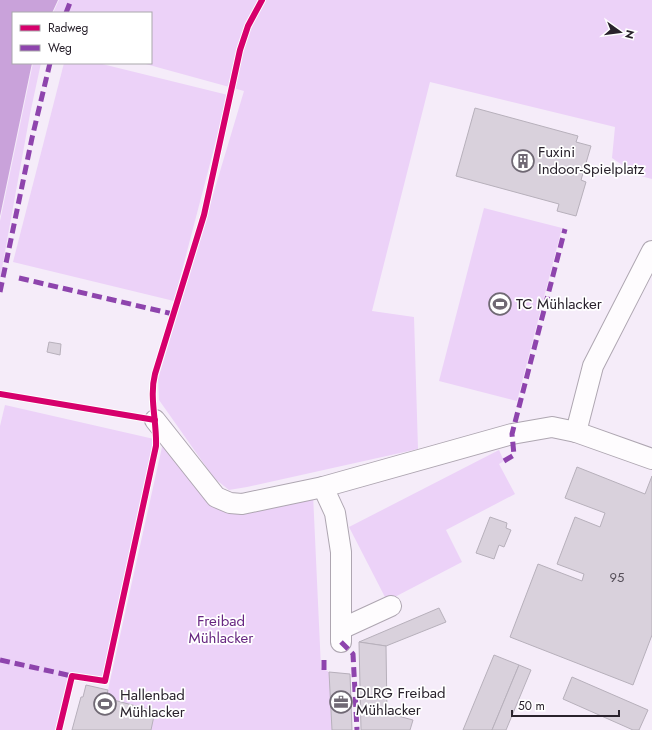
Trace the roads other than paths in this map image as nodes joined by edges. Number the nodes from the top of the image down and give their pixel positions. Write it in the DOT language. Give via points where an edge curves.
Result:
graph roads {
  1 [pos="652,251"];
  2 [pos="155,420"];
  3 [pos="576,432"];
  4 [pos="652,459"];
  5 [pos="323,487"];
  6 [pos="391,606"];
  1 -- 3 [label="lane" via="594,366"];
  2 -- 5 [label="lane" via="216,497 230,503 242,504"];
  3 -- 4 [label="lane"];
  3 -- 5 [label="lane" via="552,427 512,434"];
  5 -- 6 [label="lane" via="335,513 341,552 341,635"];
}
